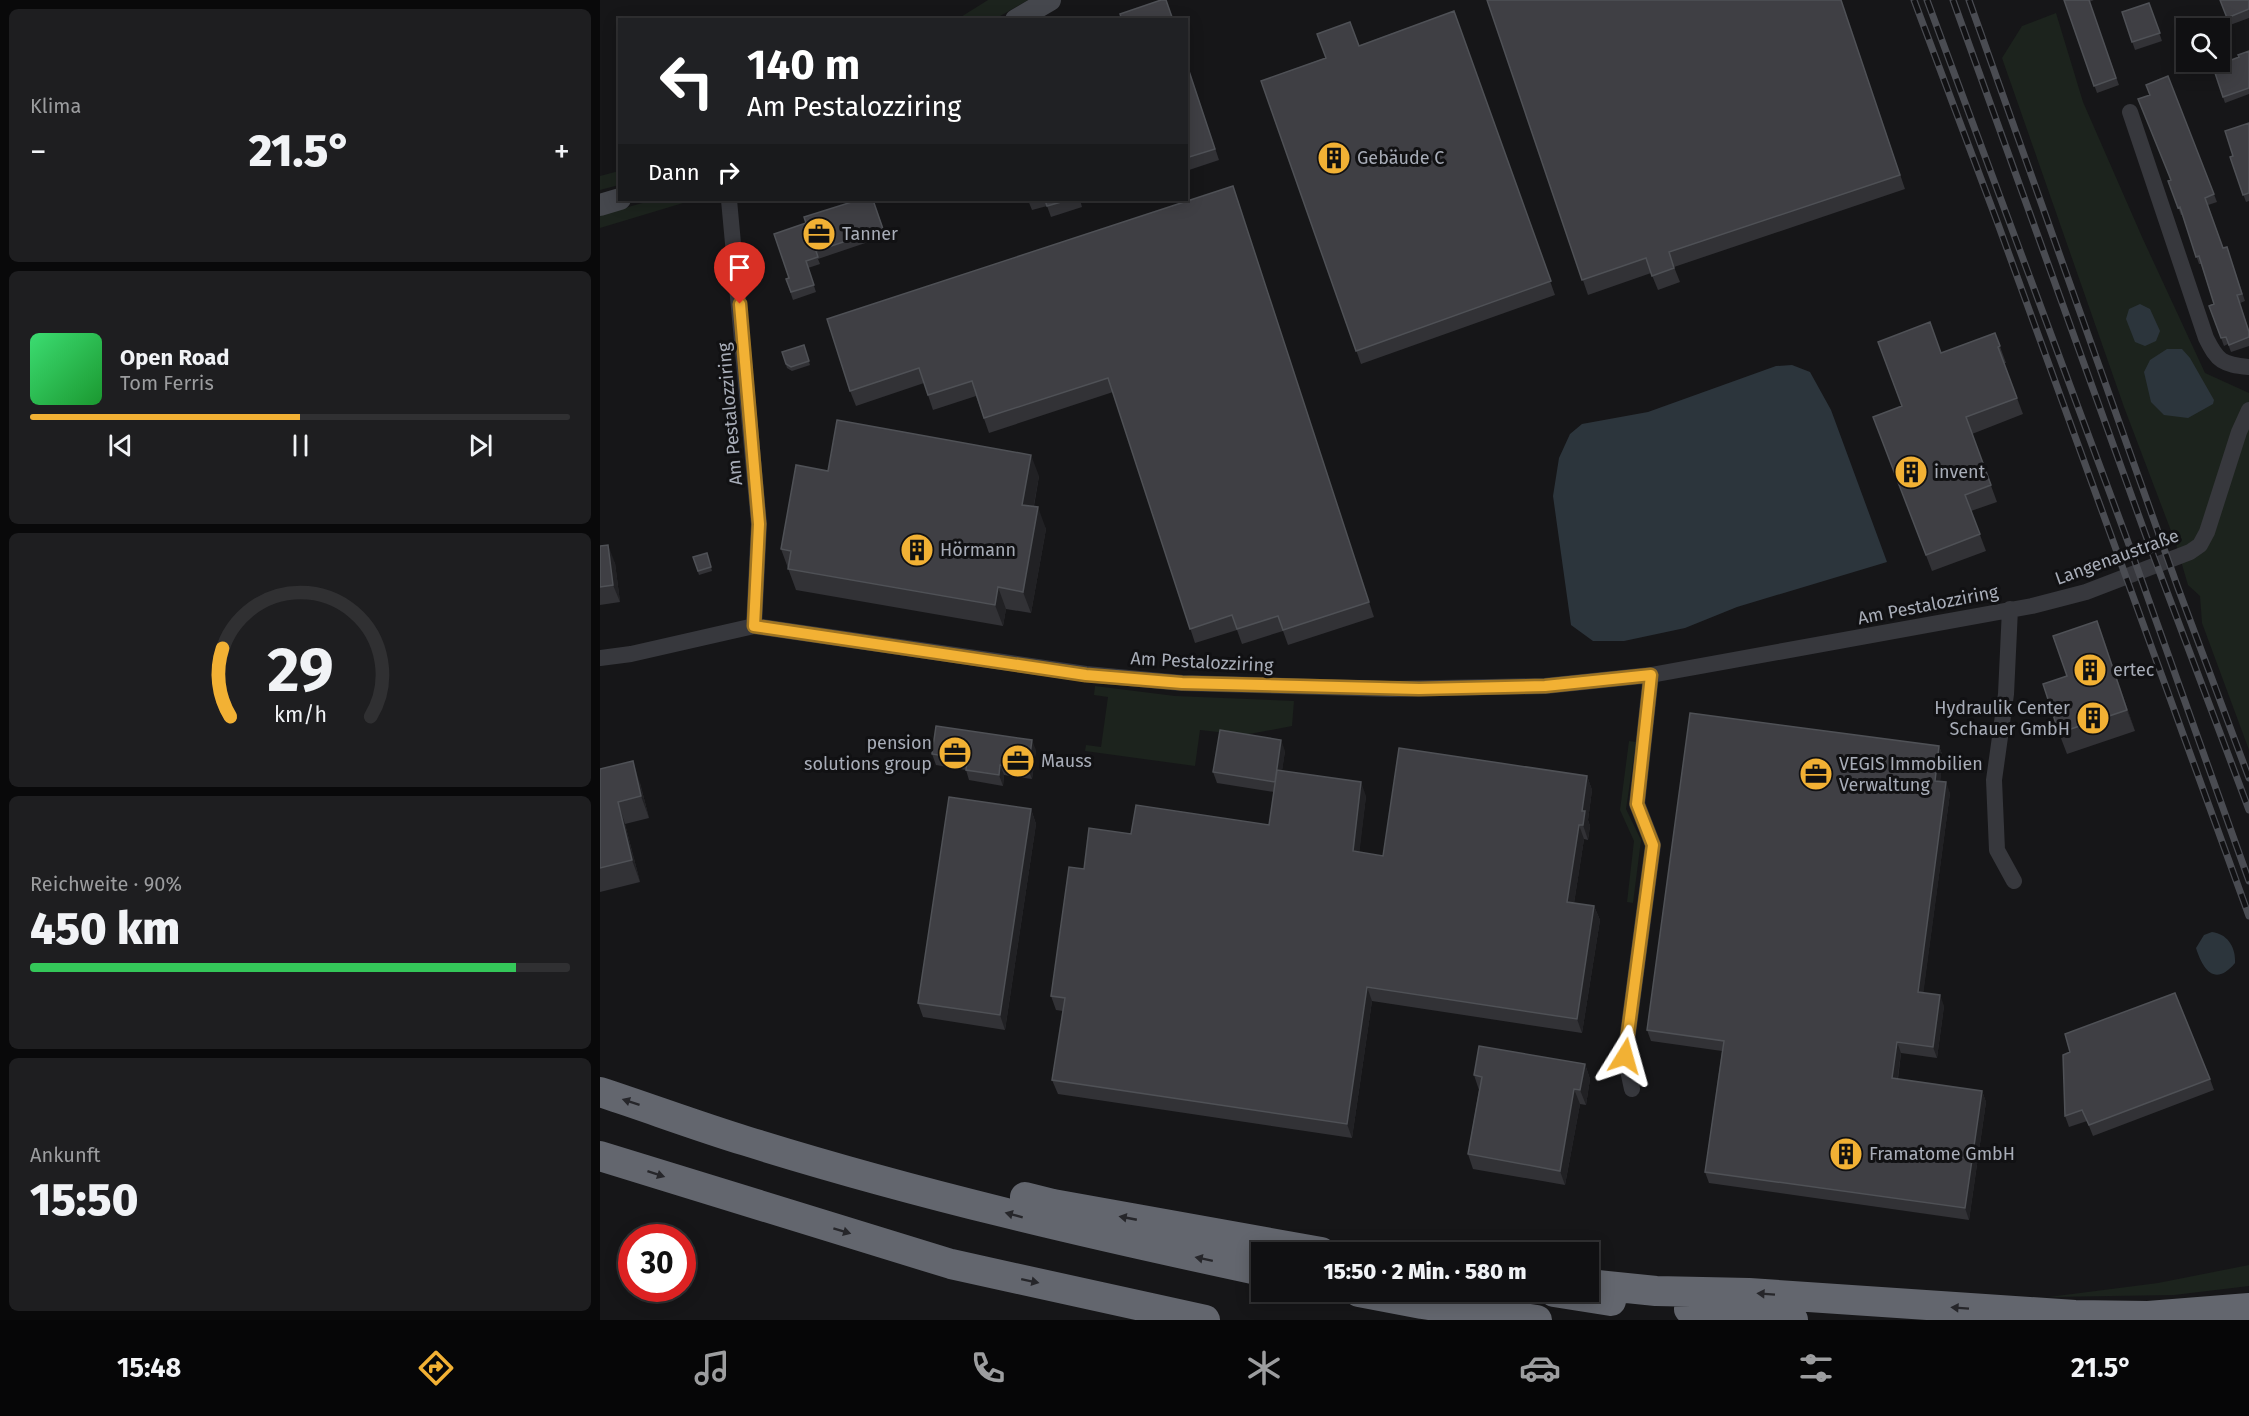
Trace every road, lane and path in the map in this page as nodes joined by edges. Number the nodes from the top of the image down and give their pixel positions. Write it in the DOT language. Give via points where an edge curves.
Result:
graph roads {
  1 [pos="1050,0"];
  2 [pos="1019,18"];
  3 [pos="2130,112"];
  4 [pos="618,200"];
  5 [pos="729,201"];
  6 [pos="600,205"];
  7 [pos="2249,367"];
  8 [pos="2249,410"];
  9 [pos="2010,609"];
  10 [pos="754,626"];
  11 [pos="600,658"];
  12 [pos="1651,675"];
  13 [pos="2014,881"];
  14 [pos="1632,1089"];
  15 [pos="600,1092"];
  16 [pos="746,1141"];
  17 [pos="600,1156"];
  18 [pos="1265,1242"];
  19 [pos="1251,1269"];
  20 [pos="1599,1285"];
  21 [pos="1599,1299"];
  22 [pos="1412,1302"];
  23 [pos="2249,1308"];
  24 [pos="1205,1320"];
  25 [pos="1537,1320"];
  26 [pos="1793,1320"];
  1 -- 2 [label="main road"];
  3 -- 7 [label="street" via="2206,338 2224,363"];
  4 -- 6 [label="main road"];
  5 -- 10 [label="street, Am Pestalozziring" via="759,524"];
  8 -- 9 [label="street, Langenaustraße" via="2200,545 2086,592"];
  9 -- 12 [label="street, Am Pestalozziring"];
  9 -- 13 [label="street, Am Pestalozziring" via="2006,694 1994,780 1997,850"];
  10 -- 11 [label="street, Am Pestalozziring"];
  10 -- 12 [label="street, Am Pestalozziring" via="1086,675 1182,683 1419,689 1545,686"];
  12 -- 14 [label="street" via="1637,804 1653,845 1625,1056"];
  16 -- 15 [label="highway, one-way"];
  18 -- 16 [label="highway, one-way" via="1053,1204 872,1158 799,1145"];
  19 -- 16 [label="highway, one-way" via="1071,1230"];
  17 -- 24 [label="highway, one-way" via="951,1264"];
  23 -- 20 [label="highway, one-way" via="2148,1316 2075,1315"];
  21 -- 26 [label="highway"];
  22 -- 25 [label="highway"];
}
